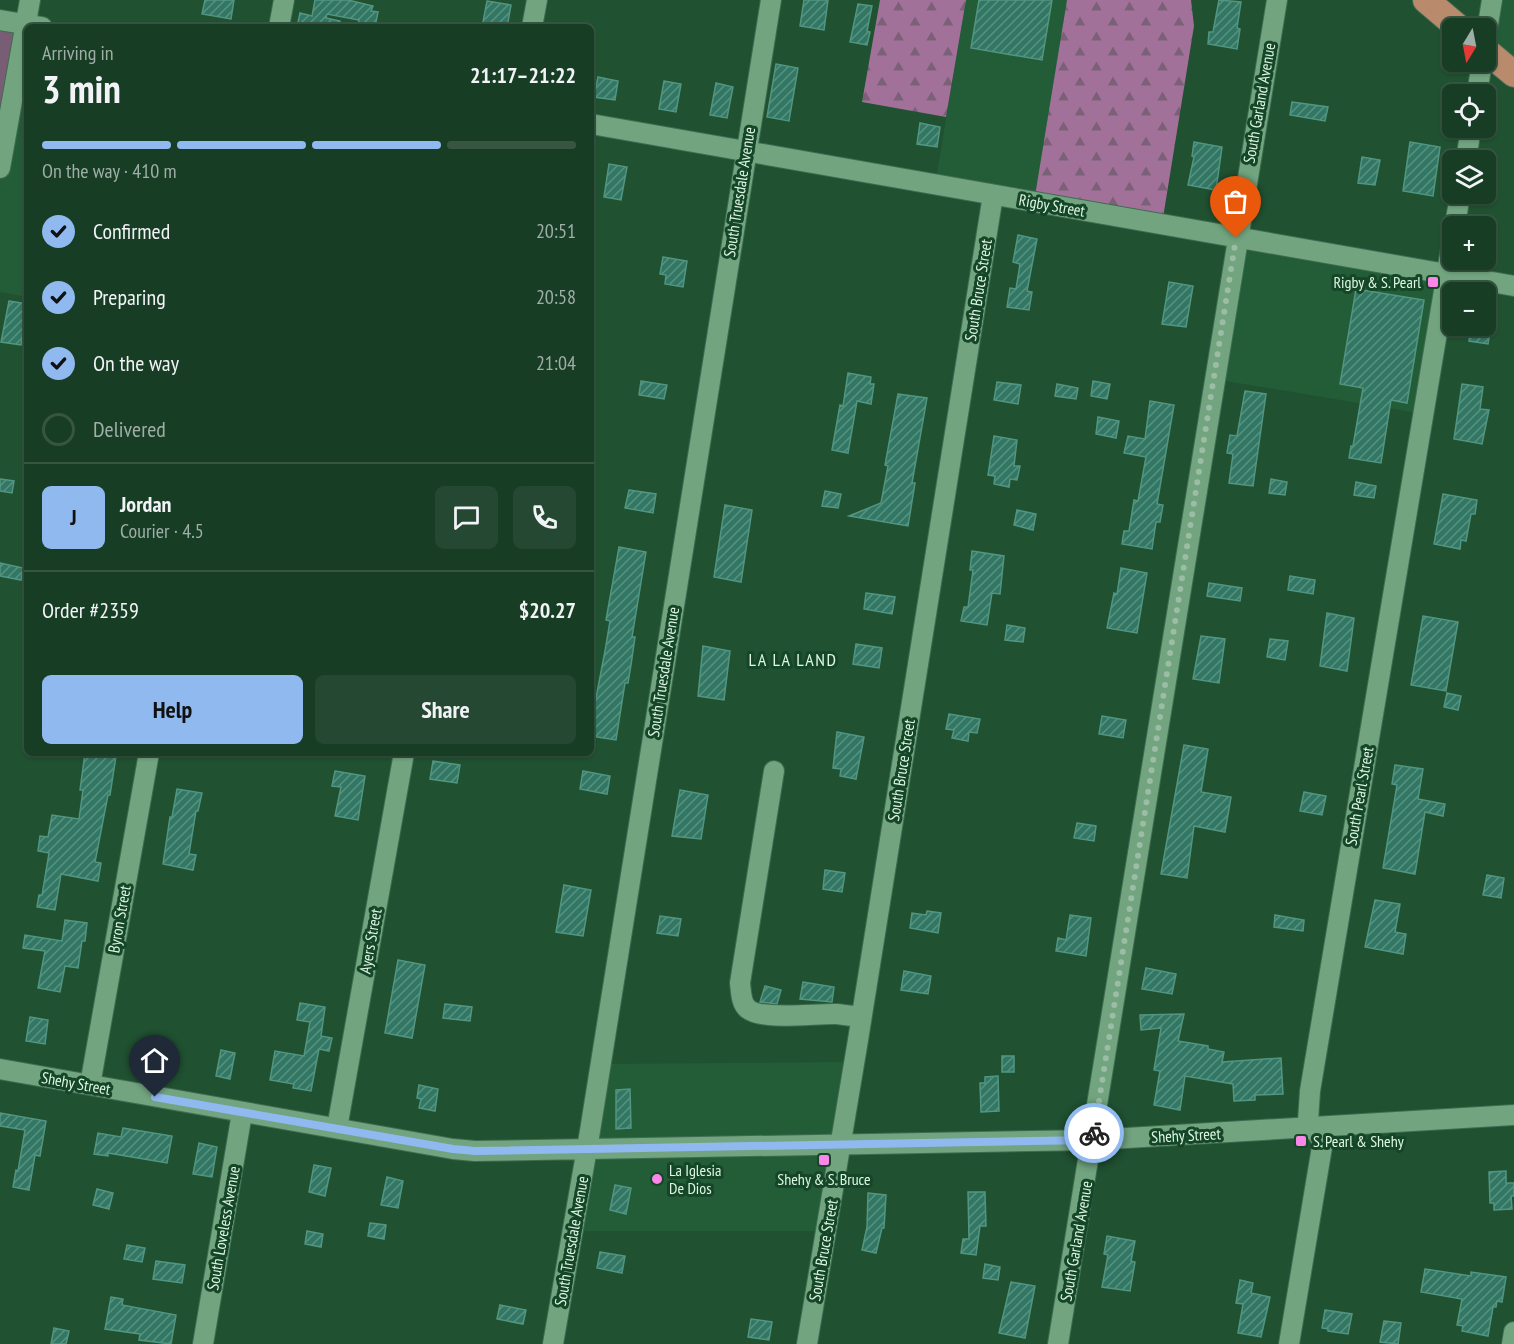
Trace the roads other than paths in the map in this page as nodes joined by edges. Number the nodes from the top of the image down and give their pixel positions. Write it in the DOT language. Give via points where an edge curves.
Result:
graph roads {
  1 [pos="30,0"];
  2 [pos="284,0"];
  3 [pos="537,0"];
  4 [pos="771,0"];
  5 [pos="1277,0"];
  6 [pos="1426,0"];
  7 [pos="1492,0"];
  8 [pos="1448,18"];
  9 [pos="1489,18"];
  10 [pos="0,20"];
  11 [pos="24,24"];
  12 [pos="34,24"];
  13 [pos="280,24"];
  14 [pos="533,24"];
  15 [pos="1496,59"];
  16 [pos="24,63"];
  17 [pos="1514,74"];
  18 [pos="594,125"];
  19 [pos="2,144"];
  20 [pos="746,151"];
  21 [pos="0,168"];
  22 [pos="993,195"];
  23 [pos="1236,238"];
  24 [pos="1448,270"];
  25 [pos="1447,275"];
  26 [pos="1514,286"];
  27 [pos="148,756"];
  28 [pos="403,756"];
  29 [pos="774,771"];
  30 [pos="860,1017"];
  31 [pos="0,1069"];
  32 [pos="90,1085"];
  33 [pos="242,1113"];
  34 [pos="1514,1116"];
  35 [pos="337,1128"];
  36 [pos="1313,1128"];
  37 [pos="1093,1140"];
  38 [pos="841,1145"];
  39 [pos="587,1149"];
  40 [pos="1514,1332"];
  41 [pos="203,1344"];
  42 [pos="553,1344"];
  43 [pos="807,1344"];
  44 [pos="1058,1344"];
  45 [pos="1288,1344"];
  46 [pos="1512,1344"];
  1 -- 12 [label="street"];
  2 -- 13 [label="street"];
  3 -- 14 [label="street"];
  4 -- 20 [label="street, South Truesdale Avenue"];
  5 -- 23 [label="street, South Garland Avenue"];
  6 -- 8 [label="main road"];
  7 -- 9 [label="street"];
  10 -- 11 [label="street"];
  15 -- 17 [label="main road"];
  16 -- 19 [label="street"];
  18 -- 20 [label="street, Rigby Street"];
  19 -- 21 [label="street"];
  20 -- 22 [label="street, Rigby Street"];
  20 -- 39 [label="street, South Truesdale Avenue"];
  22 -- 23 [label="street, Rigby Street"];
  22 -- 30 [label="street, South Bruce Street"];
  23 -- 25 [label="street, Rigby Street"];
  23 -- 37 [label="street, South Garland Avenue"];
  24 -- 25 [label="street, South Pearl Street"];
  25 -- 26 [label="street, Rigby Street"];
  25 -- 36 [label="street, South Pearl Street" via="1310,1091 1307,1114"];
  27 -- 32 [label="street, Byron Street"];
  28 -- 35 [label="street, Ayers Street"];
  29 -- 30 [label="street" via="740,983 745,1008 765,1014"];
  30 -- 38 [label="street, South Bruce Street"];
  31 -- 32 [label="street, Shehy Street"];
  32 -- 33 [label="street, Shehy Street"];
  33 -- 35 [label="street, Shehy Street"];
  33 -- 41 [label="street, South Loveless Avenue"];
  34 -- 36 [label="street, Shehy Street"];
  35 -- 39 [label="street, Shehy Street" via="475,1151"];
  36 -- 37 [label="street, Shehy Street"];
  36 -- 45 [label="street, South Pearl Street" via="1322,1147"];
  37 -- 38 [label="street, Shehy Street"];
  37 -- 44 [label="street, South Garland Avenue"];
  38 -- 39 [label="street, Shehy Street"];
  38 -- 43 [label="street, South Bruce Street"];
  39 -- 42 [label="street, South Truesdale Avenue"];
  40 -- 46 [label="street"];
}
